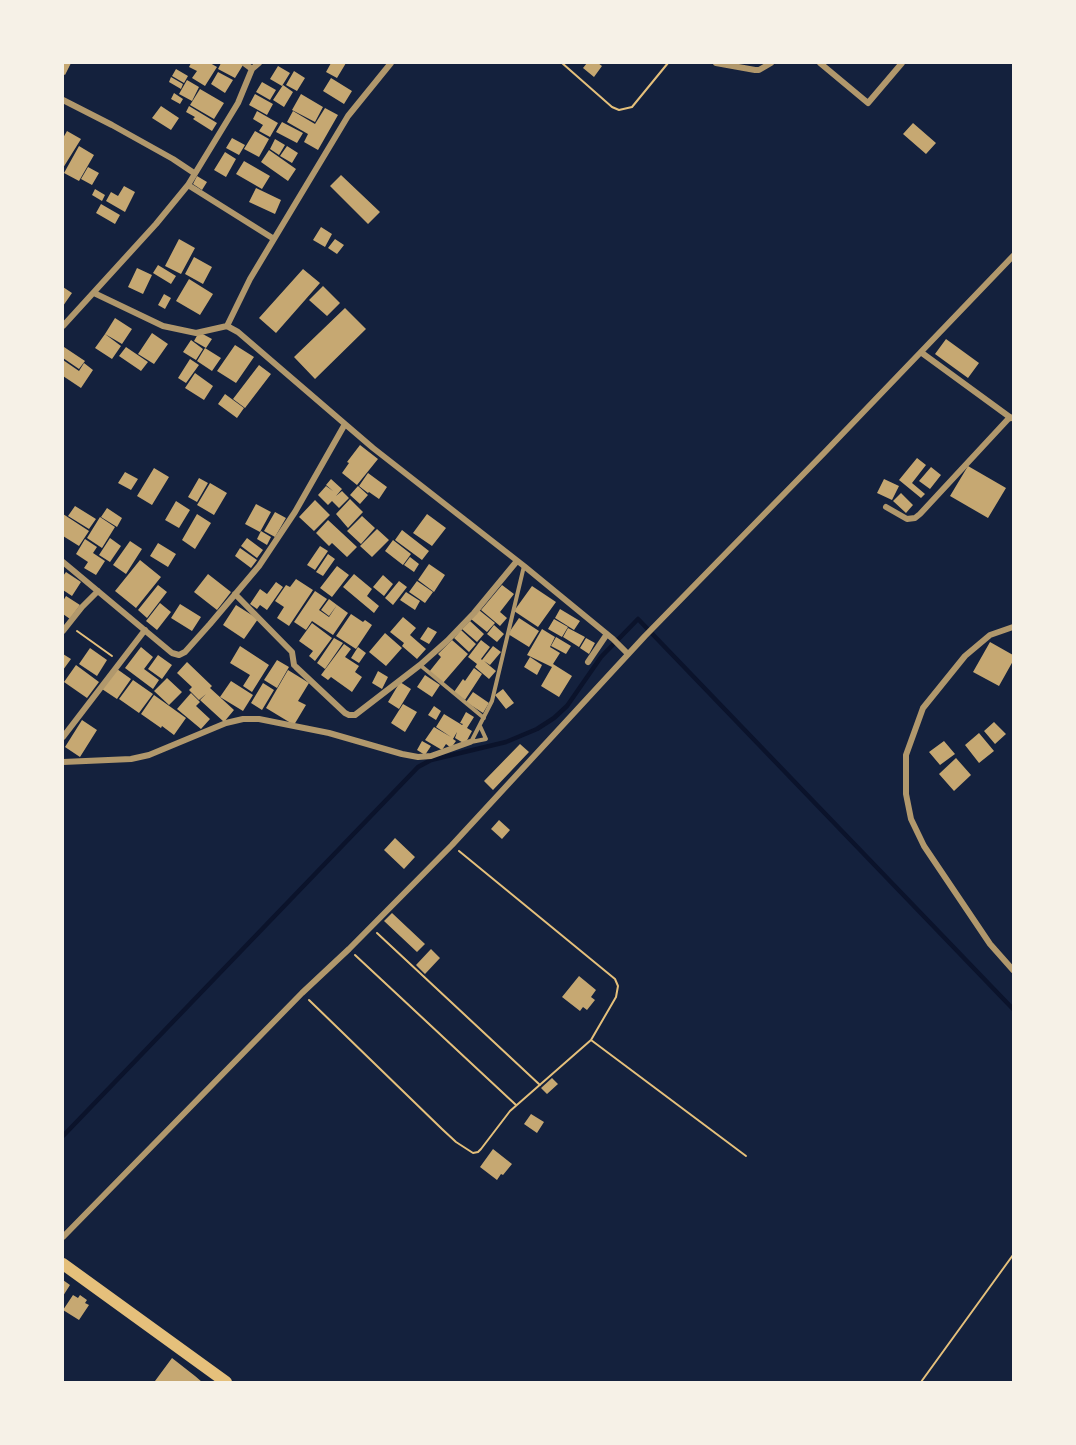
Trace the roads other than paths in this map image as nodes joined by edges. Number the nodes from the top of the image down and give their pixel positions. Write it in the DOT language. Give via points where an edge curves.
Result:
graph roads {
  1 [pos="244,63"];
  2 [pos="259,63"];
  3 [pos="391,63"];
  4 [pos="716,63"];
  5 [pos="771,63"];
  6 [pos="820,63"];
  7 [pos="902,63"];
  8 [pos="252,69"];
  9 [pos="63,100"];
  10 [pos="194,172"];
  11 [pos="188,185"];
  12 [pos="274,239"];
  13 [pos="1013,256"];
  14 [pos="94,293"];
  15 [pos="63,326"];
  16 [pos="227,326"];
  17 [pos="922,353"];
  18 [pos="1012,418"];
  19 [pos="345,424"];
  20 [pos="886,507"];
  21 [pos="63,562"];
  22 [pos="521,563"];
  23 [pos="98,591"];
  24 [pos="236,594"];
  25 [pos="1013,627"];
  26 [pos="145,630"];
  27 [pos="63,631"];
  28 [pos="610,637"];
  29 [pos="628,654"];
  30 [pos="588,662"];
  31 [pos="420,665"];
  32 [pos="484,718"];
  33 [pos="480,726"];
  34 [pos="63,737"];
  35 [pos="470,742"];
  36 [pos="63,762"];
  37 [pos="1013,970"];
  38 [pos="63,1237"];
  39 [pos="63,1264"];
  40 [pos="226,1382"];
  1 -- 8 [label="street"];
  2 -- 8 [label="street"];
  3 -- 12 [label="street" via="348,116"];
  4 -- 5 [label="street" via="755,70"];
  6 -- 7 [label="street" via="867,103"];
  8 -- 10 [label="street" via="238,103"];
  9 -- 10 [label="street"];
  10 -- 11 [label="street"];
  11 -- 12 [label="street"];
  11 -- 14 [label="street"];
  12 -- 16 [label="street"];
  13 -- 17 [label="street"];
  14 -- 15 [label="street"];
  14 -- 16 [label="street" via="163,326 196,333"];
  16 -- 19 [label="street"];
  17 -- 18 [label="street"];
  17 -- 29 [label="street"];
  18 -- 20 [label="street" via="915,518 907,519"];
  19 -- 22 [label="street"];
  19 -- 24 [label="street" via="284,529"];
  21 -- 23 [label="street"];
  22 -- 28 [label="street"];
  22 -- 31 [label="street"];
  22 -- 32 [label="lane" via="492,700"];
  23 -- 26 [label="street"];
  23 -- 27 [label="street"];
  24 -- 26 [label="street" via="179,655"];
  24 -- 31 [label="street" via="292,652 295,666 349,715 358,714"];
  25 -- 37 [label="street" via="990,635 966,656 923,708 906,755 906,794 911,819 924,846 990,944"];
  26 -- 34 [label="street"];
  28 -- 29 [label="street"];
  28 -- 30 [label="street"];
  29 -- 38 [label="street" via="452,845"];
  31 -- 32 [label="lane"];
  32 -- 33 [label="lane"];
  33 -- 35 [label="lane"];
  33 -- 35 [label="lane" via="486,739"];
  35 -- 36 [label="street" via="418,757 319,731 243,719 149,755"];
  39 -- 40 [label="main road"];
}
